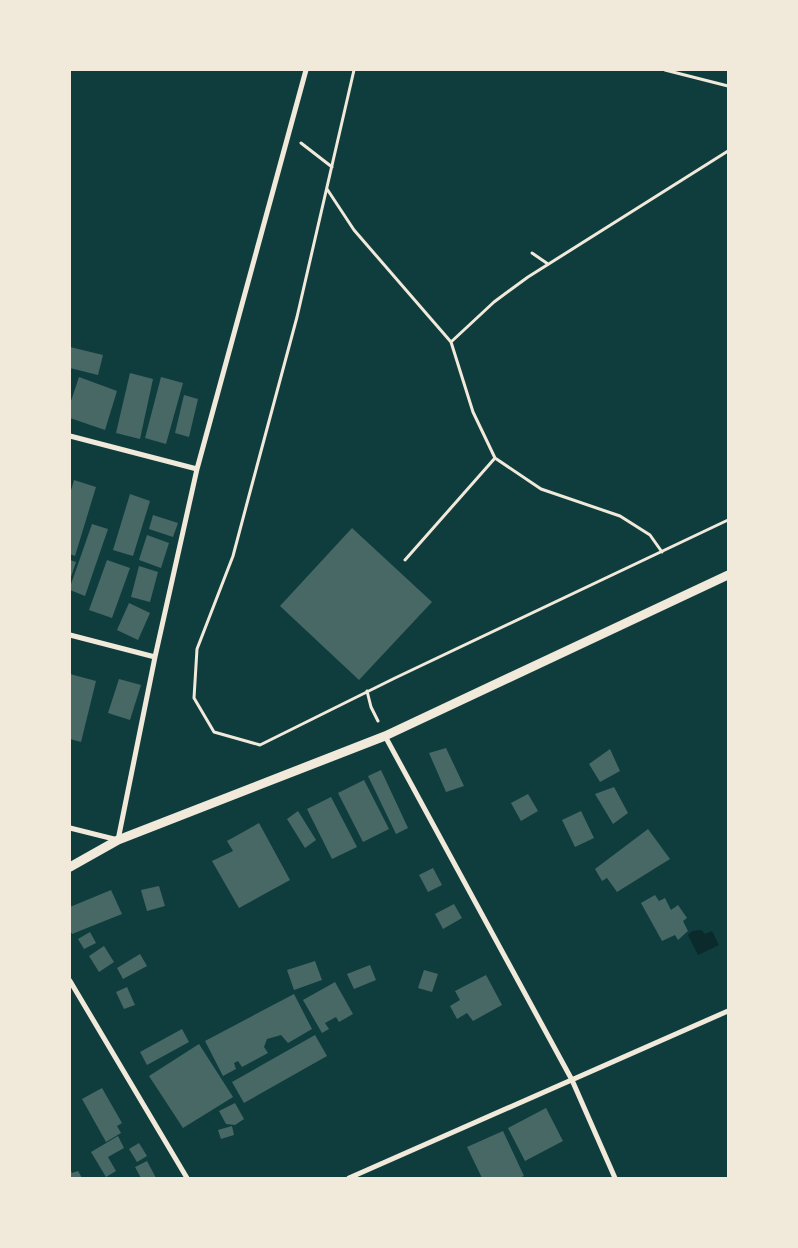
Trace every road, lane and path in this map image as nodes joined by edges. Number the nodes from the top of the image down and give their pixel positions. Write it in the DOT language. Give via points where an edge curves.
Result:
graph roads {
  1 [pos="306,70"];
  2 [pos="354,70"];
  3 [pos="665,70"];
  4 [pos="728,86"];
  5 [pos="288,134"];
  6 [pos="728,151"];
  7 [pos="332,167"];
  8 [pos="327,188"];
  9 [pos="532,253"];
  10 [pos="548,264"];
  11 [pos="451,342"];
  12 [pos="70,436"];
  13 [pos="495,458"];
  14 [pos="196,469"];
  15 [pos="728,520"];
  16 [pos="662,552"];
  17 [pos="405,560"];
  18 [pos="728,574"];
  19 [pos="70,635"];
  20 [pos="155,657"];
  21 [pos="367,692"];
  22 [pos="385,736"];
  23 [pos="70,828"];
  24 [pos="118,840"];
  25 [pos="70,867"];
  26 [pos="70,981"];
  27 [pos="728,1011"];
  28 [pos="572,1080"];
  29 [pos="187,1178"];
  30 [pos="349,1178"];
  31 [pos="615,1178"];
  1 -- 5 [label="street"];
  2 -- 7 [label="path"];
  3 -- 4 [label="path"];
  5 -- 7 [label="path"];
  5 -- 14 [label="street"];
  6 -- 10 [label="path"];
  7 -- 8 [label="path"];
  8 -- 11 [label="path" via="354,230"];
  8 -- 21 [label="path" via="298,317 233,556 197,649 194,698 214,732 260,745"];
  9 -- 10 [label="path"];
  10 -- 11 [label="path" via="494,302"];
  11 -- 13 [label="path" via="473,412"];
  12 -- 14 [label="street"];
  13 -- 16 [label="path" via="542,489 620,516 650,535"];
  13 -- 17 [label="path"];
  14 -- 20 [label="street"];
  15 -- 16 [label="path"];
  16 -- 21 [label="path"];
  18 -- 22 [label="street"];
  19 -- 20 [label="street"];
  20 -- 24 [label="street"];
  21 -- 22 [label="path"];
  22 -- 24 [label="street"];
  22 -- 28 [label="street"];
  23 -- 24 [label="street"];
  24 -- 25 [label="street"];
  26 -- 29 [label="street"];
  27 -- 28 [label="street"];
  28 -- 30 [label="street"];
  28 -- 31 [label="street"];
}
